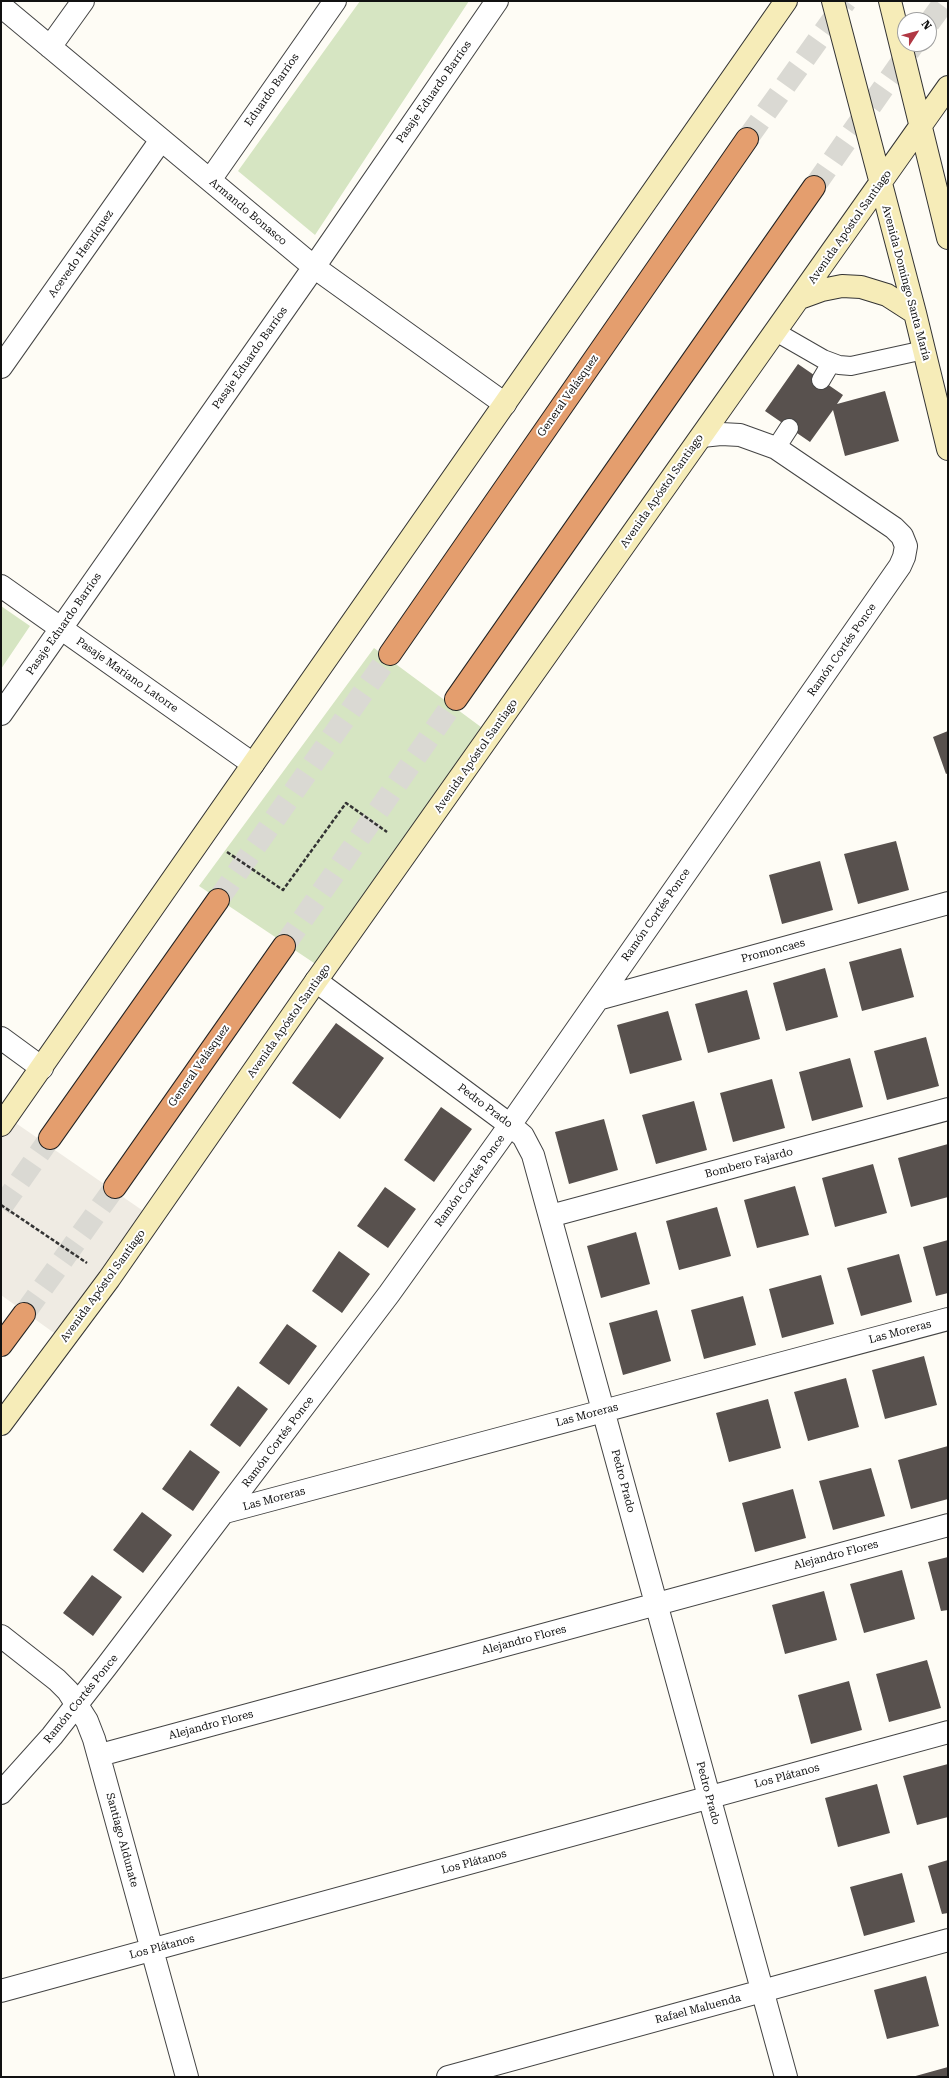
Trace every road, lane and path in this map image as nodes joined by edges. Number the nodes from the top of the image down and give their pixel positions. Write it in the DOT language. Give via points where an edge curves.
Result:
graph roads {
  1 [pos="83,1"];
  2 [pos="335,1"];
  3 [pos="496,1"];
  4 [pos="786,1"];
  5 [pos="833,1"];
  6 [pos="890,1"];
  7 [pos="1,6"];
  8 [pos="50,47"];
  9 [pos="948,87"];
  10 [pos="921,126"];
  11 [pos="748,139"];
  12 [pos="161,140"];
  13 [pos="210,180"];
  14 [pos="881,185"];
  15 [pos="814,187"];
  16 [pos="948,238"];
  17 [pos="314,267"];
  18 [pos="800,298"];
  19 [pos="916,313"];
  20 [pos="776,332"];
  21 [pos="924,350"];
  22 [pos="831,363"];
  23 [pos="1,367"];
  24 [pos="820,380"];
  25 [pos="505,404"];
  26 [pos="943,405"];
  27 [pos="790,428"];
  28 [pos="702,436"];
  29 [pos="776,448"];
  30 [pos="948,449"];
  31 [pos="1,586"];
  32 [pos="61,628"];
  33 [pos="390,654"];
  34 [pos="456,699"];
  35 [pos="1,714"];
  36 [pos="253,764"];
  37 [pos="203,836"];
  38 [pos="410,849"];
  39 [pos="218,900"];
  40 [pos="948,903"];
  41 [pos="284,946"];
  42 [pos="316,981"];
  43 [pos="598,999"];
  44 [pos="1,1038"];
  45 [pos="42,1068"];
  46 [pos="948,1109"];
  47 [pos="1,1125"];
  48 [pos="510,1125"];
  49 [pos="50,1138"];
  50 [pos="114,1187"];
  51 [pos="1,1205"];
  52 [pos="550,1216"];
  53 [pos="109,1279"];
  54 [pos="24,1314"];
  55 [pos="948,1319"];
  56 [pos="1,1345"];
  57 [pos="603,1411"];
  58 [pos="1,1424"];
  59 [pos="225,1512"];
  60 [pos="948,1525"];
  61 [pos="657,1604"];
  62 [pos="1,1636"];
  63 [pos="77,1704"];
  64 [pos="948,1732"];
  65 [pos="100,1756"];
  66 [pos="1,1792"];
  67 [pos="709,1797"];
  68 [pos="948,1940"];
  69 [pos="152,1950"];
  70 [pos="1,1991"];
  71 [pos="762,1991"];
  72 [pos="187,2077"];
  73 [pos="448,2077"];
  74 [pos="786,2077"];
  1 -- 8 [label="street"];
  2 -- 13 [label="street, Eduardo Barrios"];
  3 -- 17 [label="street, Pasaje Eduardo Barrios"];
  4 -- 25 [label="main road"];
  5 -- 14 [label="main road, Avenida Domingo Santa María"];
  6 -- 10 [label="main road"];
  7 -- 8 [label="street, Armando Bonasco"];
  8 -- 12 [label="street, Armando Bonasco"];
  9 -- 10 [label="main road, Avenida Apóstol Santiago"];
  10 -- 14 [label="main road, Avenida Apóstol Santiago"];
  10 -- 16 [label="main road"];
  11 -- 33 [label="highway, General Velásquez"];
  12 -- 13 [label="street, Armando Bonasco"];
  12 -- 23 [label="street, Acevedo Henríquez"];
  13 -- 17 [label="street, Armando Bonasco"];
  14 -- 18 [label="main road, Avenida Apóstol Santiago"];
  14 -- 19 [label="main road, Avenida Domingo Santa María"];
  15 -- 34 [label="highway"];
  17 -- 25 [label="street, Armando Bonasco"];
  17 -- 32 [label="street, Pasaje Eduardo Barrios"];
  18 -- 19 [label="main road" via="842,286 861,287 899,300"];
  18 -- 20 [label="main road, Avenida Apóstol Santiago"];
  19 -- 21 [label="main road, Avenida Domingo Santa María"];
  20 -- 22 [label="lane"];
  20 -- 28 [label="main road, Avenida Apóstol Santiago"];
  21 -- 22 [label="lane" via="851,366"];
  21 -- 26 [label="main road, Avenida Domingo Santa María"];
  22 -- 24 [label="lane"];
  25 -- 36 [label="main road"];
  26 -- 30 [label="main road, Avenida Domingo Santa María"];
  27 -- 29 [label="lane"];
  28 -- 29 [label="street" via="740,435"];
  28 -- 38 [label="main road, Avenida Apóstol Santiago"];
  29 -- 43 [label="street, Ramón Cortés Ponce" via="894,528 902,536 906,546 904,557"];
  31 -- 32 [label="street, Pasaje Mariano Latorre"];
  32 -- 35 [label="street, Pasaje Eduardo Barrios"];
  32 -- 36 [label="street, Pasaje Mariano Latorre"];
  36 -- 37 [label="main road"];
  37 -- 38 [label="path" via="283,890 346,803"];
  37 -- 45 [label="main road"];
  38 -- 42 [label="main road, Avenida Apóstol Santiago"];
  39 -- 49 [label="highway"];
  40 -- 43 [label="street, Promoncaes"];
  41 -- 50 [label="highway, General Velásquez"];
  42 -- 48 [label="street, Pedro Prado"];
  42 -- 53 [label="main road, Avenida Apóstol Santiago"];
  43 -- 48 [label="street, Ramón Cortés Ponce"];
  44 -- 45 [label="street"];
  45 -- 47 [label="main road"];
  46 -- 52 [label="street, Bombero Fajardo"];
  48 -- 52 [label="street, Pedro Prado" via="524,1136 533,1155"];
  48 -- 59 [label="street, Ramón Cortés Ponce" via="389,1294"];
  51 -- 53 [label="path"];
  52 -- 57 [label="street, Pedro Prado"];
  53 -- 58 [label="main road, Avenida Apóstol Santiago"];
  54 -- 56 [label="highway"];
  55 -- 57 [label="street, Las Moreras"];
  57 -- 59 [label="street, Las Moreras"];
  57 -- 61 [label="street, Pedro Prado"];
  59 -- 63 [label="street, Ramón Cortés Ponce"];
  60 -- 61 [label="street, Alejandro Flores"];
  61 -- 65 [label="street, Alejandro Flores"];
  61 -- 67 [label="street, Pedro Prado"];
  62 -- 63 [label="street, Santiago Aldunate" via="57,1680"];
  63 -- 65 [label="street, Santiago Aldunate" via="87,1721"];
  63 -- 66 [label="street, Ramón Cortés Ponce"];
  64 -- 67 [label="street, Los Plátanos"];
  65 -- 69 [label="street, Santiago Aldunate"];
  67 -- 69 [label="street, Los Plátanos"];
  67 -- 71 [label="street, Pedro Prado"];
  68 -- 71 [label="street, Rafael Maluenda"];
  69 -- 70 [label="street, Los Plátanos"];
  69 -- 72 [label="street, Santiago Aldunate"];
  71 -- 73 [label="street, Rafael Maluenda"];
  71 -- 74 [label="street, Pedro Prado"];
}
